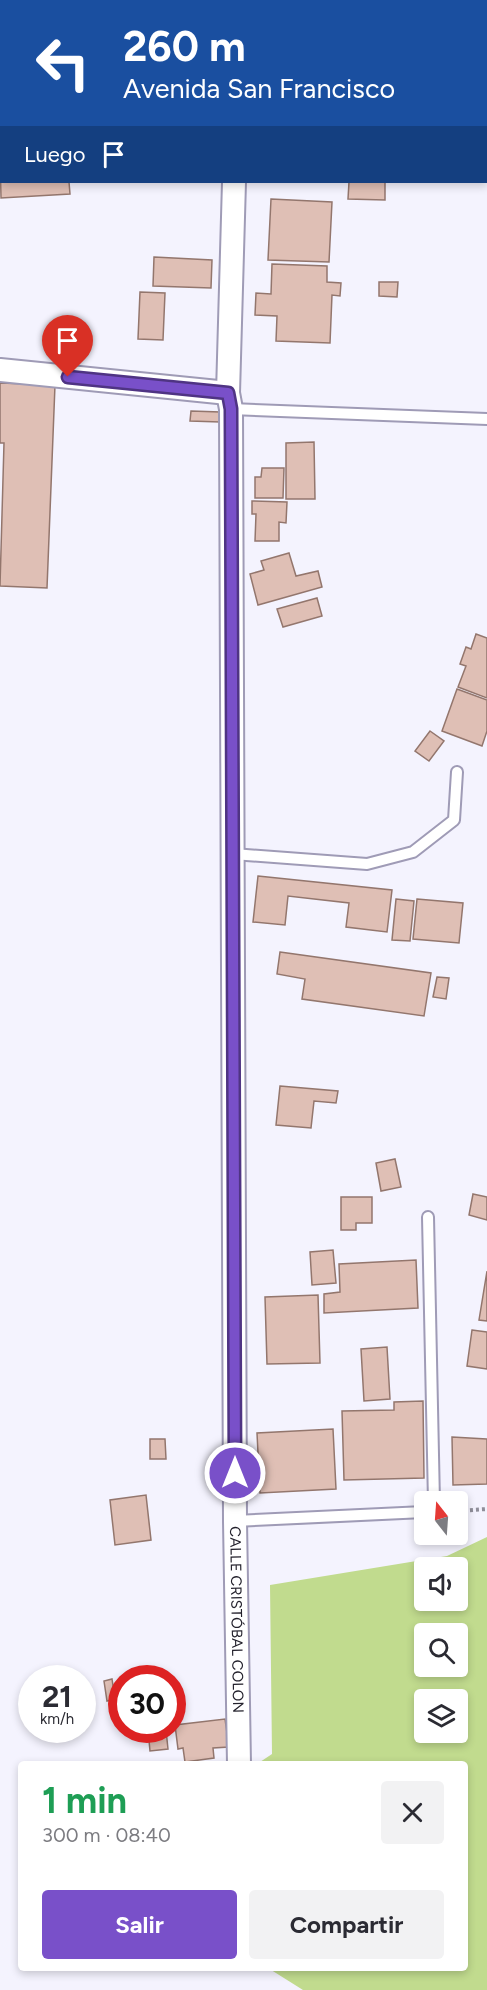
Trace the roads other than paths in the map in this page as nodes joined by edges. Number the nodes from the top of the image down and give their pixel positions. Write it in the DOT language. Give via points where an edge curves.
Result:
graph roads {
  1 [pos="234,183"];
  2 [pos="0,370"];
  3 [pos="230,401"];
  4 [pos="487,419"];
  5 [pos="457,772"];
  6 [pos="233,854"];
  7 [pos="428,1217"];
  8 [pos="434,1491"];
  9 [pos="414,1512"];
  10 [pos="235,1521"];
  11 [pos="239,1761"];
  1 -- 3 [label="street, CALLE CRISTÓBAL COLON"];
  2 -- 3 [label="street"];
  3 -- 4 [label="lane"];
  3 -- 6 [label="street, CALLE CRISTÓBAL COLON"];
  5 -- 6 [label="lane" via="454,820 412,852 367,864"];
  6 -- 10 [label="street, CALLE CRISTÓBAL COLON"];
  7 -- 8 [label="lane"];
  9 -- 10 [label="lane"];
  10 -- 11 [label="street, CALLE CRISTÓBAL COLON"];
}
